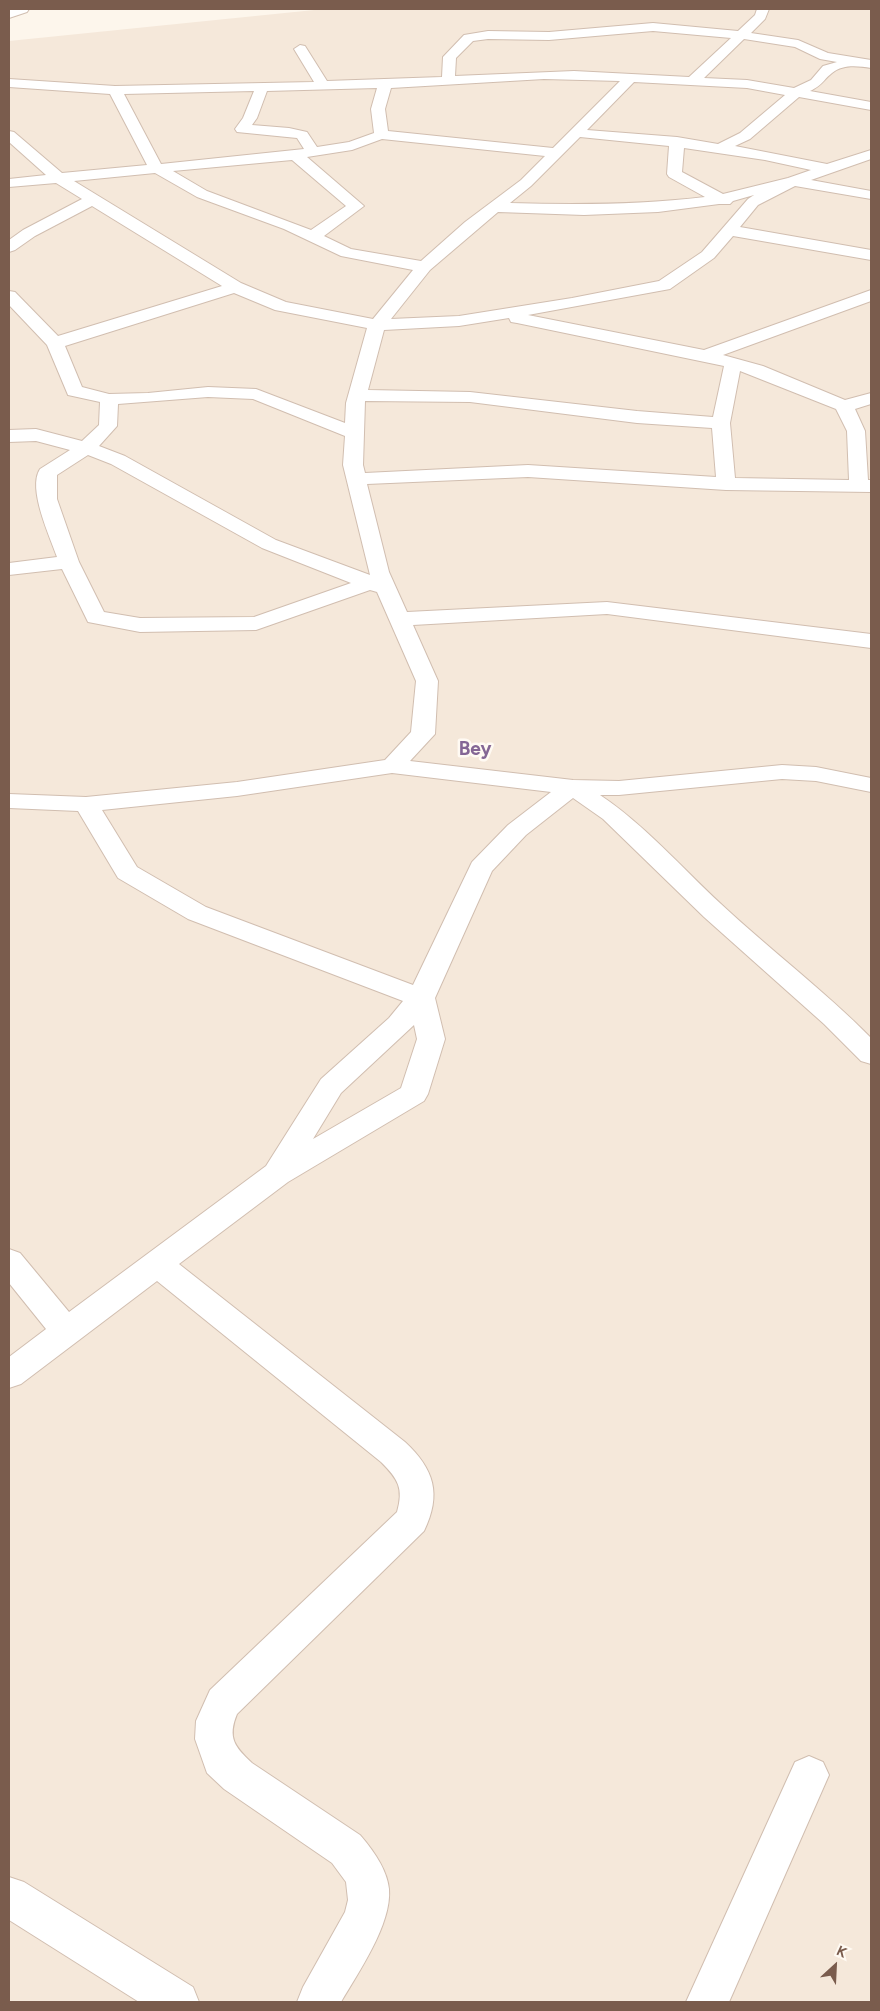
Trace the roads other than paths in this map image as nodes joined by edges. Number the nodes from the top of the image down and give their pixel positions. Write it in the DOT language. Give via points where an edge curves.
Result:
graph roads {
  1 [pos="23,9"];
  2 [pos="763,9"];
  3 [pos="9,14"];
  4 [pos="741,35"];
  5 [pos="550,36"];
  6 [pos="300,48"];
  7 [pos="549,49"];
  8 [pos="871,56"];
  9 [pos="850,62"];
  10 [pos="871,64"];
  11 [pos="630,79"];
  12 [pos="448,80"];
  13 [pos="694,80"];
  14 [pos="9,83"];
  15 [pos="385,84"];
  16 [pos="323,86"];
  17 [pos="262,87"];
  18 [pos="115,90"];
  19 [pos="797,92"];
  20 [pos="871,106"];
  21 [pos="577,133"];
  22 [pos="9,135"];
  23 [pos="381,136"];
  24 [pos="676,141"];
  25 [pos="718,149"];
  26 [pos="313,152"];
  27 [pos="556,153"];
  28 [pos="871,154"];
  29 [pos="295,155"];
  30 [pos="155,167"];
  31 [pos="827,169"];
  32 [pos="58,178"];
  33 [pos="793,180"];
  34 [pos="9,183"];
  35 [pos="871,195"];
  36 [pos="722,199"];
  37 [pos="92,200"];
  38 [pos="495,207"];
  39 [pos="745,211"];
  40 [pos="728,230"];
  41 [pos="312,237"];
  42 [pos="9,247"];
  43 [pos="871,255"];
  44 [pos="424,267"];
  45 [pos="235,287"];
  46 [pos="871,295"];
  47 [pos="9,296"];
  48 [pos="501,314"];
  49 [pos="377,325"];
  50 [pos="55,343"];
  51 [pos="704,356"];
  52 [pos="733,364"];
  53 [pos="359,395"];
  54 [pos="871,398"];
  55 [pos="110,399"];
  56 [pos="844,406"];
  57 [pos="721,423"];
  58 [pos="354,433"];
  59 [pos="9,436"];
  60 [pos="86,448"];
  61 [pos="357,480"];
  62 [pos="726,484"];
  63 [pos="865,486"];
  64 [pos="69,562"];
  65 [pos="9,569"];
  66 [pos="379,586"];
  67 [pos="400,619"];
  68 [pos="871,641"];
  69 [pos="392,766"];
  70 [pos="871,785"];
  71 [pos="573,787"];
  72 [pos="9,801"];
  73 [pos="86,804"];
  74 [pos="421,998"];
  75 [pos="871,1054"];
  76 [pos="277,1174"];
  77 [pos="9,1261"];
  78 [pos="157,1264"];
  79 [pos="67,1332"];
  80 [pos="9,1375"];
  81 [pos="809,1775"];
  82 [pos="9,1897"];
  83 [pos="178,2002"];
  84 [pos="318,2002"];
  85 [pos="707,2002"];
  1 -- 3 [label="street"];
  2 -- 4 [label="street" via="761,16"];
  4 -- 5 [label="street" via="653,27"];
  4 -- 9 [label="street" via="798,44 825,56"];
  4 -- 13 [label="street"];
  5 -- 7 [label="street" via="552,43"];
  5 -- 12 [label="street" via="488,35 469,38 450,56"];
  6 -- 16 [label="street"];
  8 -- 9 [label="street"];
  9 -- 10 [label="street"];
  9 -- 19 [label="street" via="828,70 816,83"];
  11 -- 12 [label="street" via="545,70"];
  11 -- 13 [label="street"];
  11 -- 21 [label="street"];
  12 -- 15 [label="street"];
  13 -- 19 [label="street"];
  14 -- 18 [label="street"];
  15 -- 16 [label="street"];
  15 -- 23 [label="street" via="378,109"];
  16 -- 17 [label="street"];
  17 -- 18 [label="street"];
  17 -- 26 [label="street" via="242,129 302,135"];
  18 -- 30 [label="street"];
  19 -- 20 [label="street"];
  19 -- 25 [label="street" via="745,136"];
  21 -- 24 [label="street"];
  21 -- 27 [label="street"];
  22 -- 32 [label="street"];
  23 -- 26 [label="street" via="352,146"];
  23 -- 27 [label="street"];
  24 -- 25 [label="street"];
  24 -- 36 [label="street" via="674,174"];
  25 -- 31 [label="street" via="776,156"];
  26 -- 29 [label="street"];
  27 -- 38 [label="street" via="526,183"];
  28 -- 31 [label="street"];
  29 -- 30 [label="street"];
  29 -- 41 [label="street" via="356,206"];
  30 -- 32 [label="street"];
  30 -- 41 [label="street" via="202,194"];
  31 -- 33 [label="street"];
  32 -- 34 [label="street"];
  32 -- 37 [label="street"];
  33 -- 35 [label="street"];
  33 -- 36 [label="street"];
  33 -- 39 [label="street" via="752,202"];
  36 -- 38 [label="street" via="648,208"];
  36 -- 39 [label="street"];
  37 -- 42 [label="street"];
  37 -- 45 [label="street"];
  38 -- 44 [label="street"];
  39 -- 40 [label="street"];
  40 -- 43 [label="street"];
  40 -- 48 [label="street" via="708,255 664,285"];
  41 -- 44 [label="street" via="347,253"];
  44 -- 49 [label="street"];
  45 -- 49 [label="street" via="281,306"];
  45 -- 50 [label="street"];
  46 -- 51 [label="street"];
  47 -- 50 [label="street"];
  48 -- 49 [label="street" via="459,321"];
  48 -- 51 [label="street"];
  49 -- 53 [label="street"];
  50 -- 55 [label="street" via="74,391"];
  51 -- 52 [label="street"];
  52 -- 56 [label="street" via="757,370"];
  52 -- 57 [label="street"];
  53 -- 57 [label="street" via="470,397 637,417"];
  53 -- 58 [label="street" via="355,403"];
  54 -- 56 [label="street"];
  55 -- 58 [label="street" via="208,392 256,394"];
  55 -- 60 [label="street" via="108,426"];
  56 -- 63 [label="street" via="856,432"];
  57 -- 62 [label="street"];
  58 -- 61 [label="street" via="353,465"];
  59 -- 60 [label="street" via="36,436"];
  60 -- 64 [label="street" via="47,473 47,499"];
  60 -- 66 [label="street" via="118,460 269,544"];
  61 -- 62 [label="street" via="528,471"];
  61 -- 66 [label="street" via="379,572"];
  62 -- 63 [label="street"];
  64 -- 65 [label="street"];
  64 -- 66 [label="street" via="96,617 140,625 256,623"];
  66 -- 67 [label="street"];
  67 -- 68 [label="street" via="607,608"];
  67 -- 69 [label="street" via="427,680 423,734"];
  69 -- 71 [label="street"];
  69 -- 73 [label="street" via="237,789"];
  70 -- 71 [label="street" via="816,774 782,772 619,788"];
  71 -- 74 [label="street" via="516,830 481,868"];
  71 -- 75 [label="street" via="612,814"];
  72 -- 73 [label="street"];
  73 -- 74 [label="street" via="127,872 197,914"];
  74 -- 76 [label="street" via="399,1025 331,1086"];
  74 -- 76 [label="street" via="431,1039 414,1094"];
  76 -- 78 [label="street"];
  77 -- 79 [label="street"];
  78 -- 79 [label="street"];
  78 -- 84 [label="street" via="393,1452 409,1467 417,1485 418,1502 412,1520 223,1702 215,1721 214,1739 221,1760 238,1776 346,1849 359,1862 366,1877 369,1896 366,1916"];
  79 -- 80 [label="street"];
  81 -- 85 [label="street"];
  82 -- 83 [label="street"];
}
